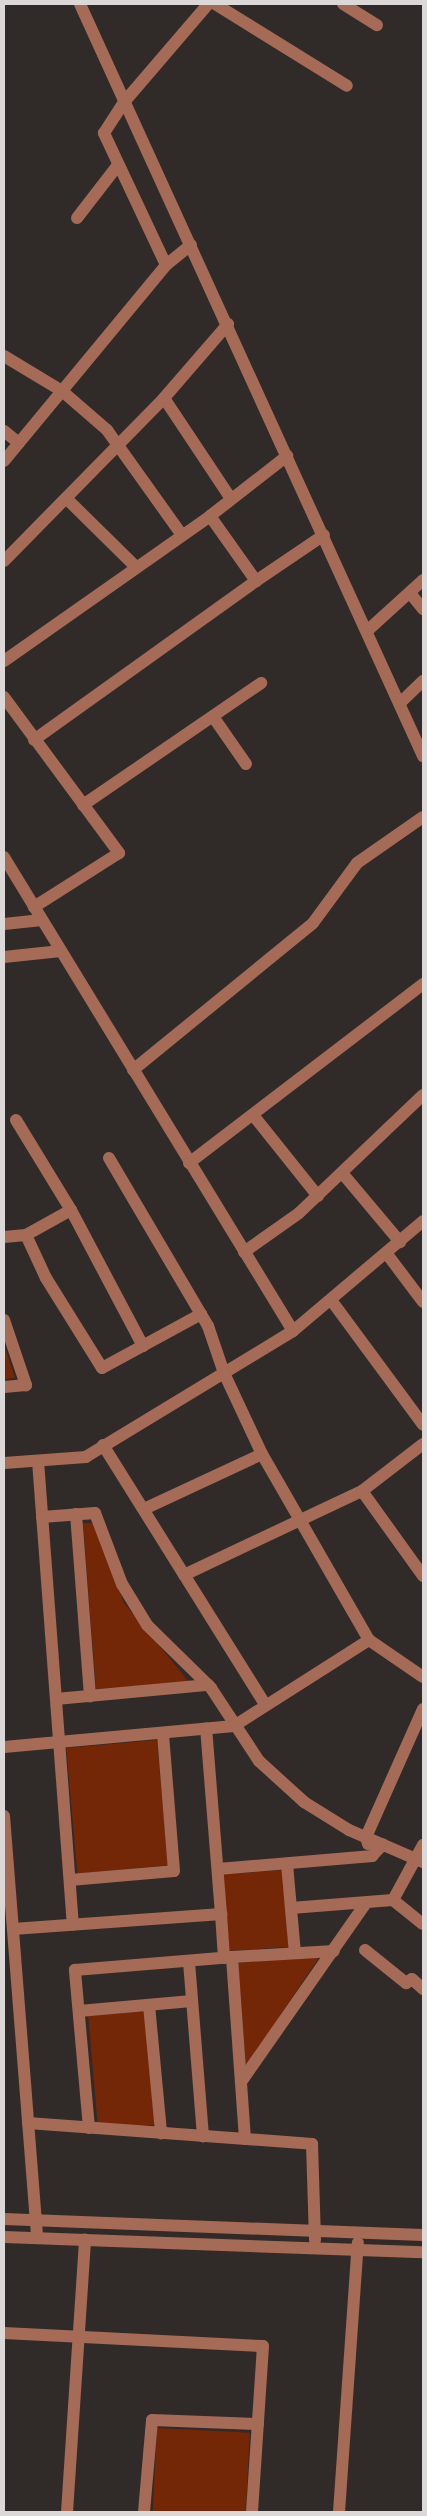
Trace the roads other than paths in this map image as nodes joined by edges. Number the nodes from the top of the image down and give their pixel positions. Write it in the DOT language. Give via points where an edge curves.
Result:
graph roads {
  1 [pos="80,4"];
  2 [pos="208,4"];
  3 [pos="215,4"];
  4 [pos="344,4"];
  5 [pos="377,25"];
  6 [pos="347,86"];
  7 [pos="125,101"];
  8 [pos="118,165"];
  9 [pos="78,218"];
  10 [pos="191,245"];
  11 [pos="166,265"];
  12 [pos="228,324"];
  13 [pos="4,356"];
  14 [pos="62,391"];
  15 [pos="164,398"];
  16 [pos="4,431"];
  17 [pos="19,442"];
  18 [pos="118,447"];
  19 [pos="287,456"];
  20 [pos="4,461"];
  21 [pos="67,499"];
  22 [pos="231,499"];
  23 [pos="210,516"];
  24 [pos="182,535"];
  25 [pos="324,535"];
  26 [pos="4,561"];
  27 [pos="136,567"];
  28 [pos="423,580"];
  29 [pos="256,581"];
  30 [pos="410,593"];
  31 [pos="423,609"];
  32 [pos="367,631"];
  33 [pos="4,660"];
  34 [pos="423,681"];
  35 [pos="261,683"];
  36 [pos="4,697"];
  37 [pos="400,703"];
  38 [pos="214,718"];
  39 [pos="34,740"];
  40 [pos="423,756"];
  41 [pos="246,764"];
  42 [pos="83,805"];
  43 [pos="423,817"];
  44 [pos="4,857"];
  45 [pos="34,907"];
  46 [pos="42,920"];
  47 [pos="4,924"];
  48 [pos="61,952"];
  49 [pos="4,957"];
  50 [pos="423,984"];
  51 [pos="133,1070"];
  52 [pos="423,1095"];
  53 [pos="253,1115"];
  54 [pos="16,1120"];
  55 [pos="110,1158"];
  56 [pos="189,1163"];
  57 [pos="343,1174"];
  58 [pos="318,1196"];
  59 [pos="71,1210"];
  60 [pos="423,1221"];
  61 [pos="26,1235"];
  62 [pos="4,1237"];
  63 [pos="400,1242"];
  64 [pos="244,1252"];
  65 [pos="387,1254"];
  66 [pos="331,1300"];
  67 [pos="423,1302"];
  68 [pos="201,1314"];
  69 [pos="4,1320"];
  70 [pos="293,1331"];
  71 [pos="143,1346"];
  72 [pos="224,1373"];
  73 [pos="4,1386"];
  74 [pos="423,1425"];
  75 [pos="423,1444"];
  76 [pos="104,1446"];
  77 [pos="262,1454"];
  78 [pos="38,1460"];
  79 [pos="4,1463"];
  80 [pos="362,1491"];
  81 [pos="144,1509"];
  82 [pos="76,1514"];
  83 [pos="42,1517"];
  84 [pos="301,1520"];
  85 [pos="184,1575"];
  86 [pos="423,1576"];
  87 [pos="369,1640"];
  88 [pos="423,1678"];
  89 [pos="208,1684"];
  90 [pos="90,1696"];
  91 [pos="56,1699"];
  92 [pos="265,1704"];
  93 [pos="423,1709"];
  94 [pos="234,1726"];
  95 [pos="206,1729"];
  96 [pos="162,1733"];
  97 [pos="59,1742"];
  98 [pos="4,1748"];
  99 [pos="4,1816"];
  100 [pos="366,1837"];
  101 [pos="383,1844"];
  102 [pos="423,1845"];
  103 [pos="372,1856"];
  104 [pos="418,1860"];
  105 [pos="286,1864"];
  106 [pos="218,1869"];
  107 [pos="70,1880"];
  108 [pos="393,1900"];
  109 [pos="366,1902"];
  110 [pos="291,1908"];
  111 [pos="221,1914"];
  112 [pos="423,1924"];
  113 [pos="73,1925"];
  114 [pos="13,1929"];
  115 [pos="334,1950"];
  116 [pos="365,1950"];
  117 [pos="295,1953"];
  118 [pos="228,1958"];
  119 [pos="189,1962"];
  120 [pos="423,1989"];
  121 [pos="192,2001"];
  122 [pos="149,2005"];
  123 [pos="79,2011"];
  124 [pos="241,2082"];
  125 [pos="28,2123"];
  126 [pos="89,2128"];
  127 [pos="161,2133"];
  128 [pos="203,2136"];
  129 [pos="245,2139"];
  130 [pos="4,2219"];
  131 [pos="36,2221"];
  132 [pos="315,2231"];
  133 [pos="359,2233"];
  134 [pos="423,2235"];
  135 [pos="4,2237"];
  136 [pos="37,2238"];
  137 [pos="85,2240"];
  138 [pos="315,2248"];
  139 [pos="358,2250"];
  140 [pos="423,2252"];
  141 [pos="4,2333"];
  142 [pos="79,2337"];
  143 [pos="258,2424"];
  144 [pos="67,2512"];
  145 [pos="144,2512"];
  146 [pos="252,2512"];
  147 [pos="339,2512"];
  1 -- 7 [label="street"];
  2 -- 7 [label="street"];
  3 -- 6 [label="street"];
  4 -- 5 [label="street"];
  7 -- 8 [label="street" via="104,133"];
  7 -- 10 [label="street"];
  8 -- 9 [label="street"];
  8 -- 11 [label="street"];
  10 -- 11 [label="street"];
  10 -- 12 [label="street"];
  11 -- 14 [label="street"];
  12 -- 15 [label="street"];
  12 -- 19 [label="street"];
  13 -- 14 [label="street"];
  14 -- 17 [label="street"];
  14 -- 18 [label="street" via="106,430"];
  15 -- 18 [label="street"];
  15 -- 22 [label="street"];
  16 -- 17 [label="street"];
  17 -- 20 [label="street"];
  18 -- 21 [label="street"];
  18 -- 24 [label="street"];
  19 -- 22 [label="street"];
  19 -- 25 [label="street"];
  21 -- 26 [label="street"];
  21 -- 27 [label="street"];
  22 -- 23 [label="street"];
  23 -- 24 [label="street"];
  23 -- 29 [label="street"];
  24 -- 27 [label="street"];
  25 -- 29 [label="street"];
  25 -- 32 [label="street"];
  27 -- 33 [label="street"];
  28 -- 30 [label="street"];
  29 -- 39 [label="street"];
  30 -- 31 [label="street"];
  30 -- 32 [label="street"];
  32 -- 37 [label="street"];
  34 -- 37 [label="street"];
  35 -- 38 [label="street"];
  36 -- 39 [label="street"];
  37 -- 40 [label="street"];
  38 -- 41 [label="street"];
  38 -- 42 [label="street"];
  39 -- 42 [label="street"];
  42 -- 45 [label="street" via="120,853"];
  43 -- 51 [label="street" via="357,863 313,923"];
  44 -- 45 [label="street"];
  45 -- 46 [label="street"];
  46 -- 47 [label="street"];
  46 -- 48 [label="street"];
  48 -- 49 [label="street"];
  48 -- 51 [label="street"];
  50 -- 53 [label="street"];
  51 -- 56 [label="street"];
  52 -- 57 [label="street"];
  53 -- 56 [label="street"];
  53 -- 58 [label="street"];
  54 -- 59 [label="street"];
  55 -- 68 [label="street"];
  56 -- 64 [label="street"];
  57 -- 58 [label="street"];
  57 -- 63 [label="street"];
  58 -- 64 [label="street"];
  59 -- 61 [label="street"];
  59 -- 71 [label="street"];
  60 -- 63 [label="street"];
  61 -- 62 [label="street"];
  61 -- 71 [label="street" via="46,1278 102,1368"];
  63 -- 65 [label="street"];
  64 -- 70 [label="street"];
  65 -- 66 [label="street"];
  65 -- 67 [label="street"];
  66 -- 70 [label="street"];
  66 -- 74 [label="street"];
  68 -- 71 [label="street"];
  68 -- 72 [label="street"];
  69 -- 73 [label="street" via="26,1385"];
  70 -- 72 [label="street"];
  72 -- 76 [label="street"];
  72 -- 77 [label="street"];
  75 -- 80 [label="street"];
  76 -- 78 [label="street" via="86,1457"];
  76 -- 81 [label="street"];
  77 -- 81 [label="street"];
  77 -- 84 [label="street"];
  78 -- 79 [label="street"];
  78 -- 83 [label="street"];
  80 -- 84 [label="street"];
  80 -- 86 [label="street"];
  81 -- 85 [label="street"];
  82 -- 83 [label="street"];
  82 -- 89 [label="street" via="95,1513 122,1584 147,1625"];
  82 -- 90 [label="street"];
  83 -- 91 [label="street"];
  84 -- 85 [label="street"];
  84 -- 87 [label="street"];
  85 -- 92 [label="street"];
  87 -- 88 [label="street"];
  87 -- 92 [label="street"];
  89 -- 90 [label="street"];
  89 -- 94 [label="street"];
  90 -- 91 [label="street"];
  91 -- 97 [label="street"];
  92 -- 94 [label="street"];
  93 -- 100 [label="street"];
  94 -- 95 [label="street"];
  94 -- 100 [label="street" via="259,1761 304,1802"];
  95 -- 96 [label="street"];
  95 -- 106 [label="street"];
  96 -- 97 [label="street"];
  96 -- 107 [label="street" via="174,1871"];
  97 -- 98 [label="street"];
  97 -- 107 [label="street"];
  99 -- 114 [label="street"];
  100 -- 101 [label="street"];
  100 -- 103 [label="street"];
  101 -- 103 [label="street"];
  101 -- 104 [label="street"];
  102 -- 104 [label="street"];
  103 -- 105 [label="street"];
  104 -- 108 [label="street"];
  105 -- 106 [label="street"];
  105 -- 110 [label="street"];
  106 -- 111 [label="street"];
  107 -- 113 [label="street"];
  108 -- 109 [label="street"];
  108 -- 112 [label="street"];
  109 -- 110 [label="street"];
  109 -- 115 [label="street"];
  110 -- 117 [label="street"];
  111 -- 113 [label="street"];
  111 -- 118 [label="street"];
  113 -- 114 [label="street"];
  114 -- 125 [label="street"];
  115 -- 117 [label="street"];
  115 -- 124 [label="street"];
  116 -- 120 [label="street" via="406,1983 412,1979"];
  117 -- 118 [label="street"];
  118 -- 119 [label="street"];
  118 -- 124 [label="street"];
  119 -- 121 [label="street"];
  119 -- 123 [label="street" via="75,1970"];
  121 -- 122 [label="street"];
  121 -- 128 [label="street"];
  122 -- 123 [label="street"];
  122 -- 127 [label="street"];
  123 -- 126 [label="street"];
  124 -- 129 [label="street"];
  125 -- 126 [label="street"];
  125 -- 131 [label="street"];
  126 -- 127 [label="street"];
  127 -- 128 [label="street"];
  128 -- 129 [label="street"];
  129 -- 132 [label="street" via="312,2144"];
  130 -- 131 [label="street"];
  131 -- 132 [label="street"];
  131 -- 136 [label="street"];
  132 -- 133 [label="street"];
  132 -- 138 [label="street"];
  133 -- 134 [label="street"];
  133 -- 139 [label="street"];
  135 -- 136 [label="street"];
  136 -- 137 [label="street"];
  137 -- 138 [label="street"];
  137 -- 142 [label="street"];
  138 -- 139 [label="street"];
  139 -- 140 [label="street"];
  139 -- 147 [label="street"];
  141 -- 142 [label="street"];
  142 -- 143 [label="street" via="264,2346"];
  142 -- 144 [label="street"];
  143 -- 145 [label="street" via="152,2420"];
  143 -- 146 [label="street"];
}
